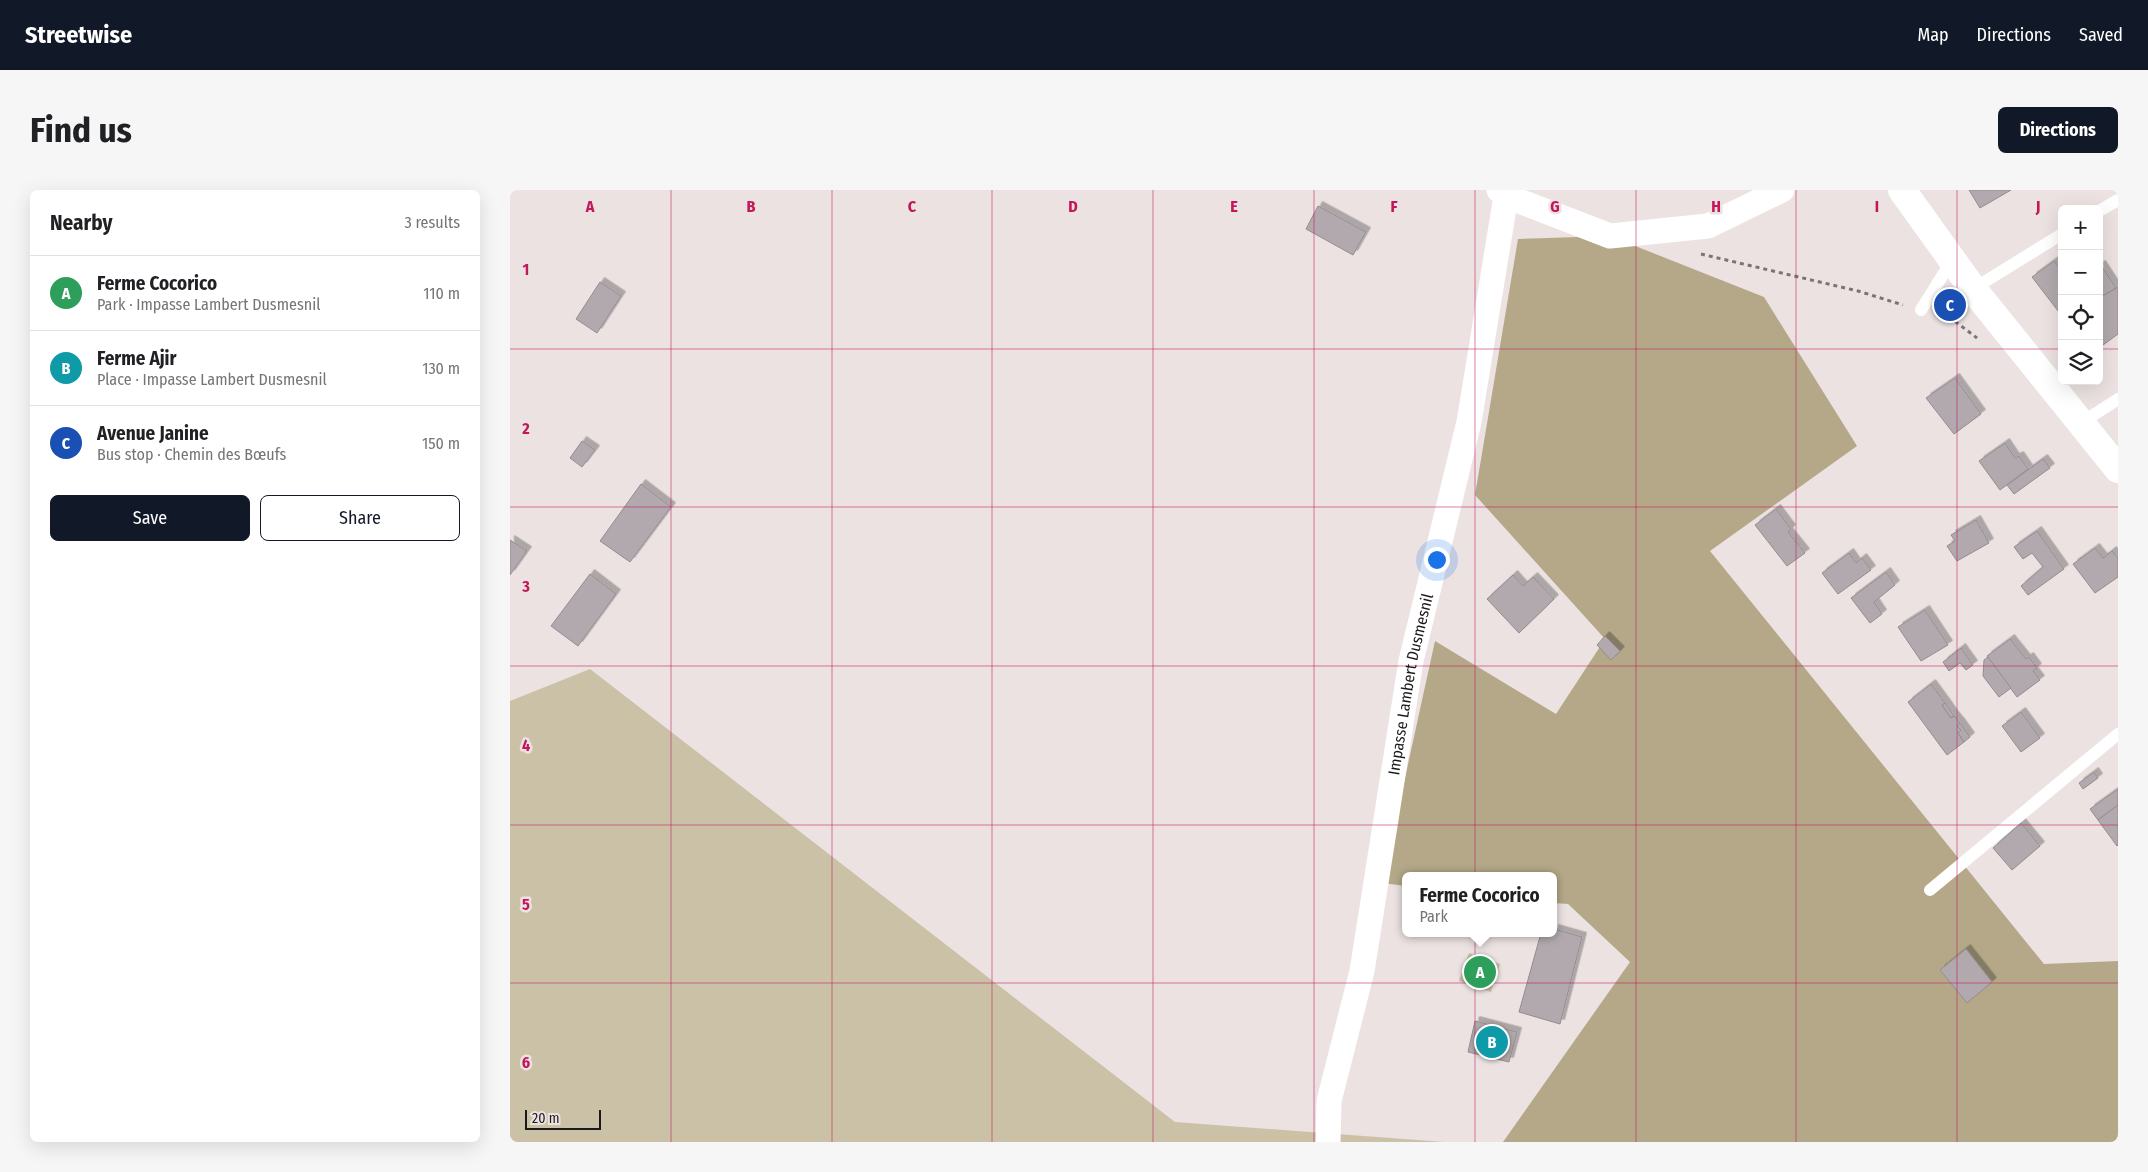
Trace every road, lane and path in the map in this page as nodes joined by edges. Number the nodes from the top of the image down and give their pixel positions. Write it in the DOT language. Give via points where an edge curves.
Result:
graph roads {
  1 [pos="1782,190"];
  2 [pos="1902,190"];
  3 [pos="1503,193"];
  4 [pos="2118,200"];
  5 [pos="2103,209"];
  6 [pos="2058,236"];
  7 [pos="1699,254"];
  8 [pos="1954,263"];
  9 [pos="1973,289"];
  10 [pos="1890,301"];
  11 [pos="1921,310"];
  12 [pos="2118,399"];
  13 [pos="2081,423"];
  14 [pos="2118,469"];
  15 [pos="2118,734"];
  16 [pos="1930,890"];
  17 [pos="1328,1142"];
  1 -- 3 [label="street" via="1708,226 1610,236"];
  2 -- 8 [label="street"];
  3 -- 17 [label="street, Impasse Lambert Dusmesnil" via="1469,422 1410,661 1362,971 1328,1100"];
  4 -- 5 [label="lane"];
  6 -- 9 [label="lane"];
  7 -- 10 [label="path"];
  8 -- 9 [label="street"];
  8 -- 11 [label="lane"];
  9 -- 13 [label="street"];
  12 -- 13 [label="lane"];
  13 -- 14 [label="street"];
  15 -- 16 [label="lane"];
}
